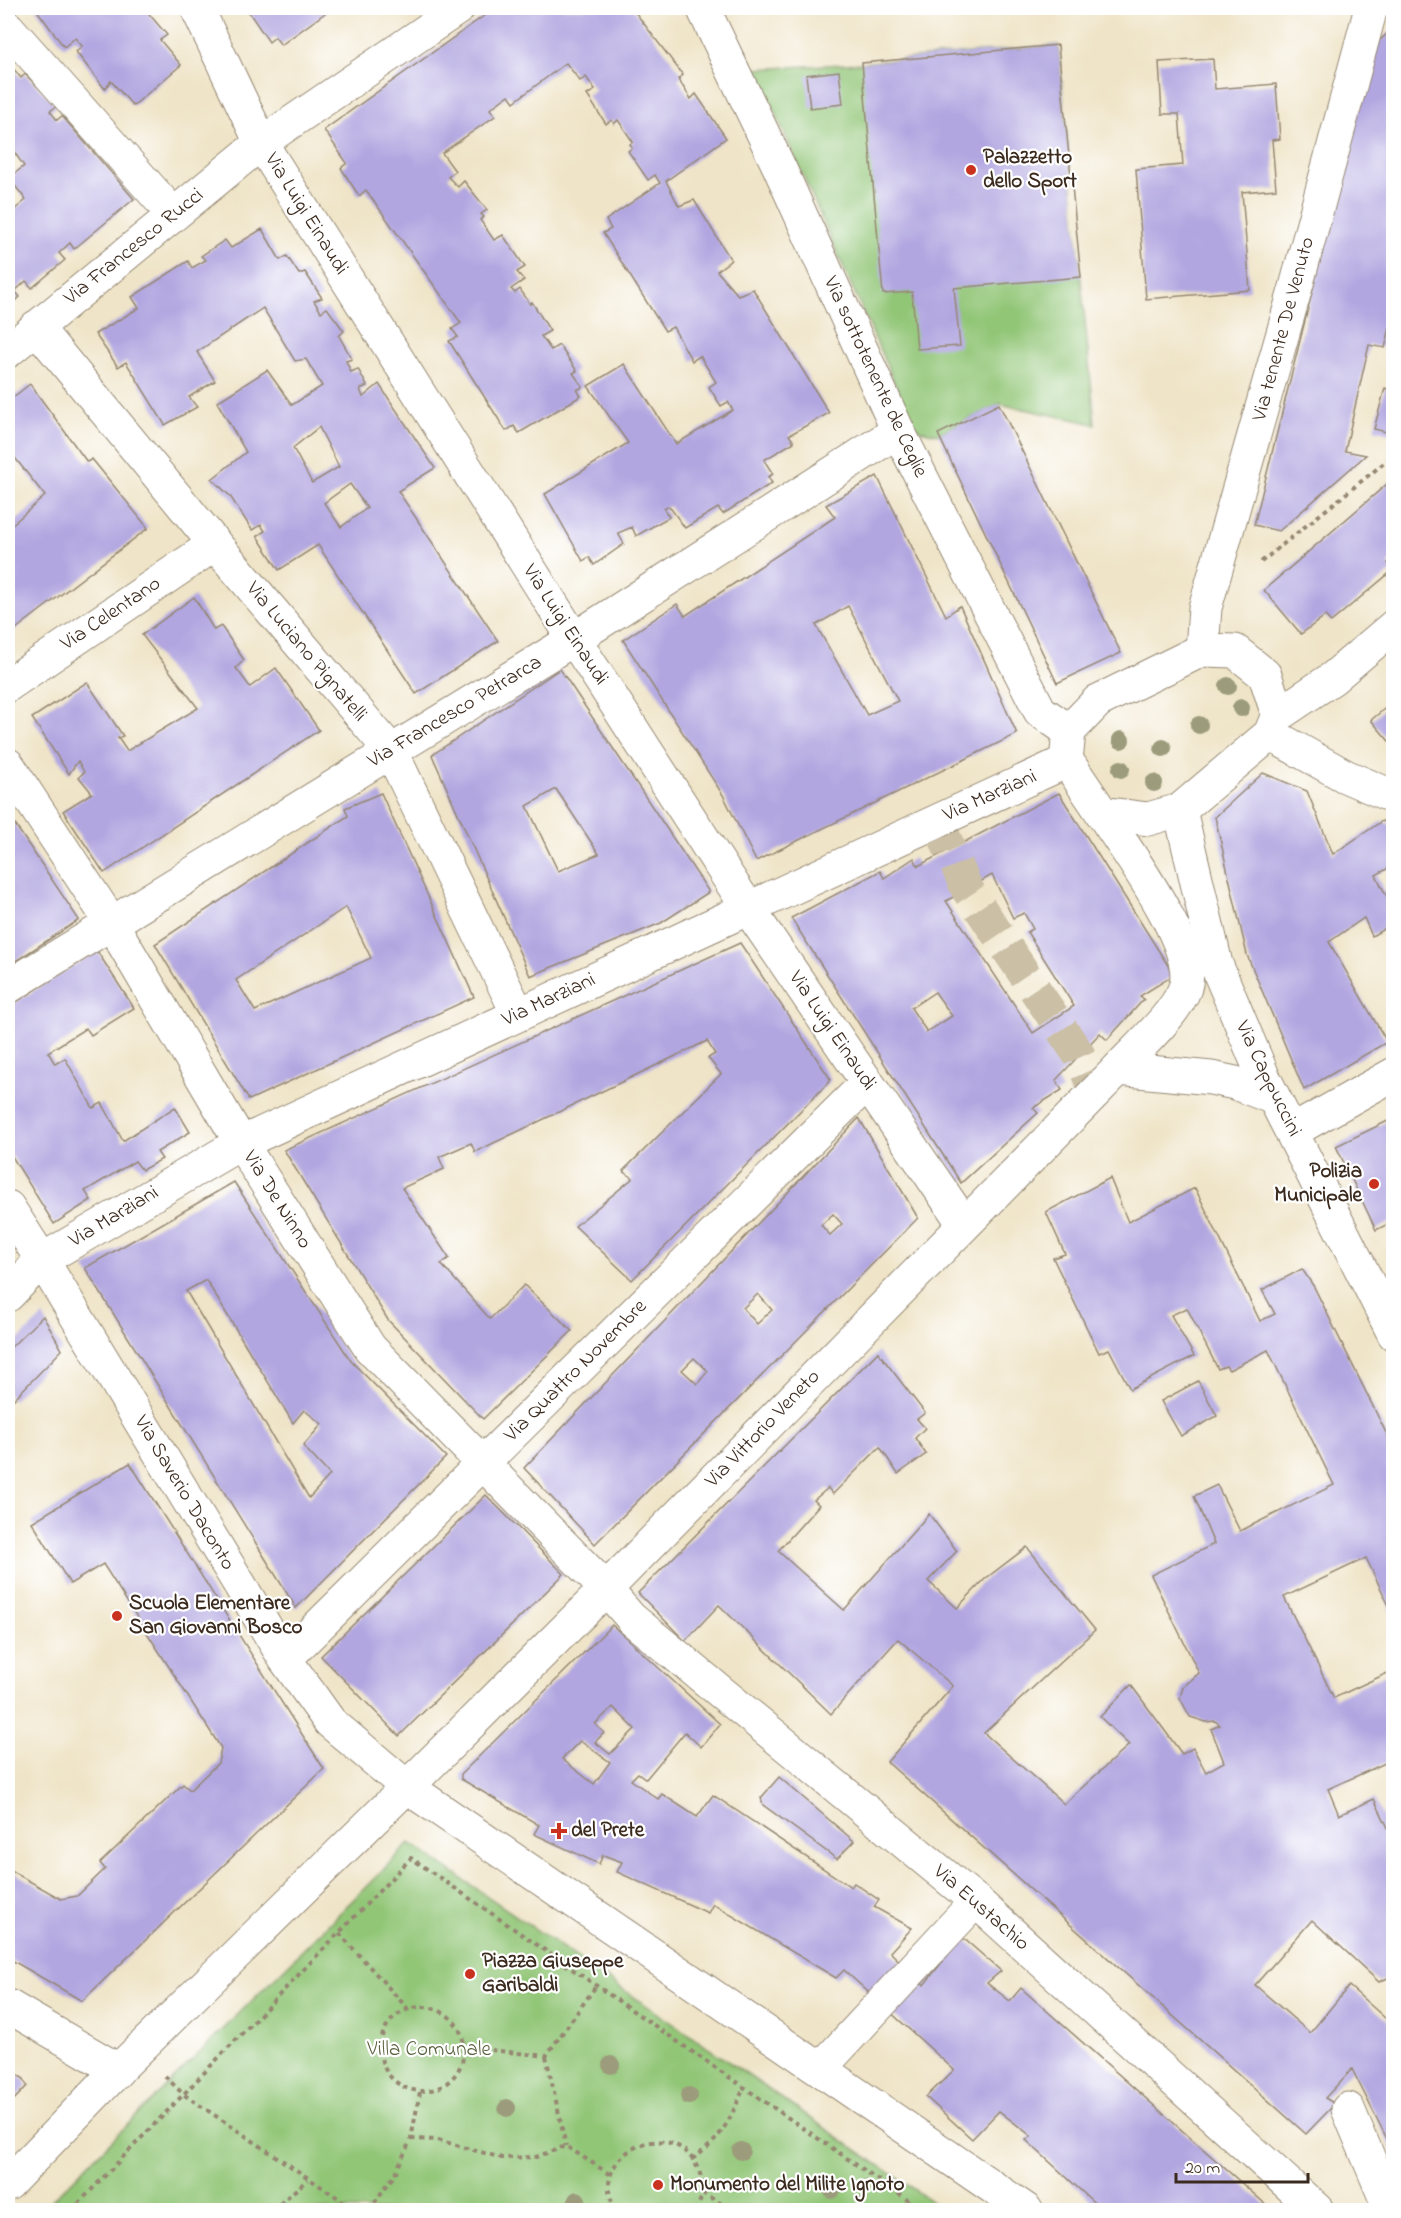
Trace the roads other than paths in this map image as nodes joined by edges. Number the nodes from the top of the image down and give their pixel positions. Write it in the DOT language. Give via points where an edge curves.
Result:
graph roads {
  1 [pos="197,8"];
  2 [pos="459,8"];
  3 [pos="703,8"];
  4 [pos="1371,8"];
  5 [pos="1384,8"];
  6 [pos="1394,12"];
  7 [pos="8,28"];
  8 [pos="261,143"];
  9 [pos="173,214"];
  10 [pos="36,327"];
  11 [pos="9,347"];
  12 [pos="898,431"];
  13 [pos="215,544"];
  14 [pos="1394,626"];
  15 [pos="574,639"];
  16 [pos="1202,650"];
  17 [pos="8,684"];
  18 [pos="1274,724"];
  19 [pos="1068,746"];
  20 [pos="391,751"];
  21 [pos="8,765"];
  22 [pos="1394,797"];
  23 [pos="1180,810"];
  24 [pos="1102,813"];
  25 [pos="748,908"];
  26 [pos="112,924"];
  27 [pos="8,987"];
  28 [pos="518,1014"];
  29 [pos="1118,1070"];
  30 [pos="1394,1074"];
  31 [pos="867,1083"];
  32 [pos="1274,1098"];
  33 [pos="1293,1131"];
  34 [pos="241,1143"];
  35 [pos="8,1207"];
  36 [pos="964,1224"];
  37 [pos="42,1260"];
  38 [pos="8,1295"];
  39 [pos="1394,1334"];
  40 [pos="482,1464"];
  41 [pos="606,1589"];
  42 [pos="633,1620"];
  43 [pos="285,1659"];
  44 [pos="407,1787"];
  45 [pos="976,1901"];
  46 [pos="8,2006"];
  47 [pos="820,2069"];
  48 [pos="118,2070"];
  49 [pos="1348,2109"];
  50 [pos="8,2184"];
  51 [pos="1384,2204"];
  52 [pos="1026,2211"];
  53 [pos="1317,2211"];
  1 -- 8 [label="street, Via Luigi Einaudi"];
  2 -- 8 [label="street"];
  3 -- 12 [label="street, Via sottotenente de Ceglie"];
  4 -- 16 [label="street, Via tenente De Venuto" via="1205,608"];
  5 -- 6 [label="street"];
  7 -- 9 [label="street"];
  8 -- 9 [label="street, Via Francesco Rucci"];
  8 -- 15 [label="street, Via Luigi Einaudi"];
  9 -- 10 [label="street, Via Francesco Rucci"];
  10 -- 11 [label="street, Via Francesco Rucci"];
  10 -- 13 [label="street, Via Luciano Pignatelli"];
  12 -- 15 [label="street, Via Francesco Petrarca"];
  12 -- 19 [label="street, Via sottotenente de Ceglie" via="1040,711"];
  13 -- 17 [label="street, Via Celentano"];
  13 -- 20 [label="street, Via Luciano Pignatelli"];
  14 -- 18 [label="street"];
  15 -- 20 [label="street, Via Francesco Petrarca"];
  15 -- 25 [label="street, Via Luigi Einaudi"];
  16 -- 18 [label="street" via="1235,651 1265,675"];
  16 -- 19 [label="street" via="1098,701"];
  18 -- 22 [label="street" via="1345,776"];
  18 -- 23 [label="street"];
  19 -- 24 [label="street"];
  19 -- 25 [label="street, Via Marziani"];
  20 -- 26 [label="street, Via Francesco Petrarca"];
  20 -- 28 [label="street, Via Luciano Pignatelli"];
  21 -- 26 [label="street, Via De Ninno"];
  23 -- 24 [label="street" via="1148,819"];
  23 -- 32 [label="street, Via Cappuccini" via="1216,964"];
  24 -- 29 [label="street, Via Vittorio Veneto" via="1175,931 1186,963 1184,988 1174,1005"];
  25 -- 28 [label="street, Via Marziani"];
  25 -- 31 [label="street, Via Luigi Einaudi"];
  26 -- 27 [label="street, Via Francesco Petrarca"];
  26 -- 34 [label="street, Via De Ninno"];
  28 -- 34 [label="street, Via Marziani"];
  29 -- 32 [label="street" via="1211,1078"];
  29 -- 36 [label="street, Via Vittorio Veneto"];
  30 -- 33 [label="street"];
  31 -- 36 [label="street, Via Luigi Einaudi"];
  31 -- 40 [label="street, Via Quattro Novembre"];
  32 -- 33 [label="street, Via Cappuccini"];
  33 -- 39 [label="street, Via Cappuccini"];
  34 -- 37 [label="street, Via Marziani"];
  34 -- 40 [label="street, Via De Ninno" via="370,1348"];
  35 -- 37 [label="street, Via Saverio Daconto"];
  36 -- 41 [label="street, Via Vittorio Veneto"];
  37 -- 38 [label="street, Via Marziani"];
  37 -- 43 [label="street, Via Saverio Daconto"];
  40 -- 41 [label="street, Via De Ninno"];
  40 -- 43 [label="street, Via Quattro Novembre"];
  41 -- 42 [label="street"];
  41 -- 44 [label="street, Via Vittorio Veneto"];
  42 -- 45 [label="street, Via Eustachio"];
  43 -- 44 [label="street, Via Saverio Daconto" via="330,1722"];
  44 -- 47 [label="street"];
  44 -- 48 [label="street"];
  45 -- 47 [label="street"];
  45 -- 53 [label="street, Via Eustachio"];
  46 -- 48 [label="street"];
  47 -- 52 [label="street"];
  48 -- 50 [label="street"];
  49 -- 51 [label="street"];
}
